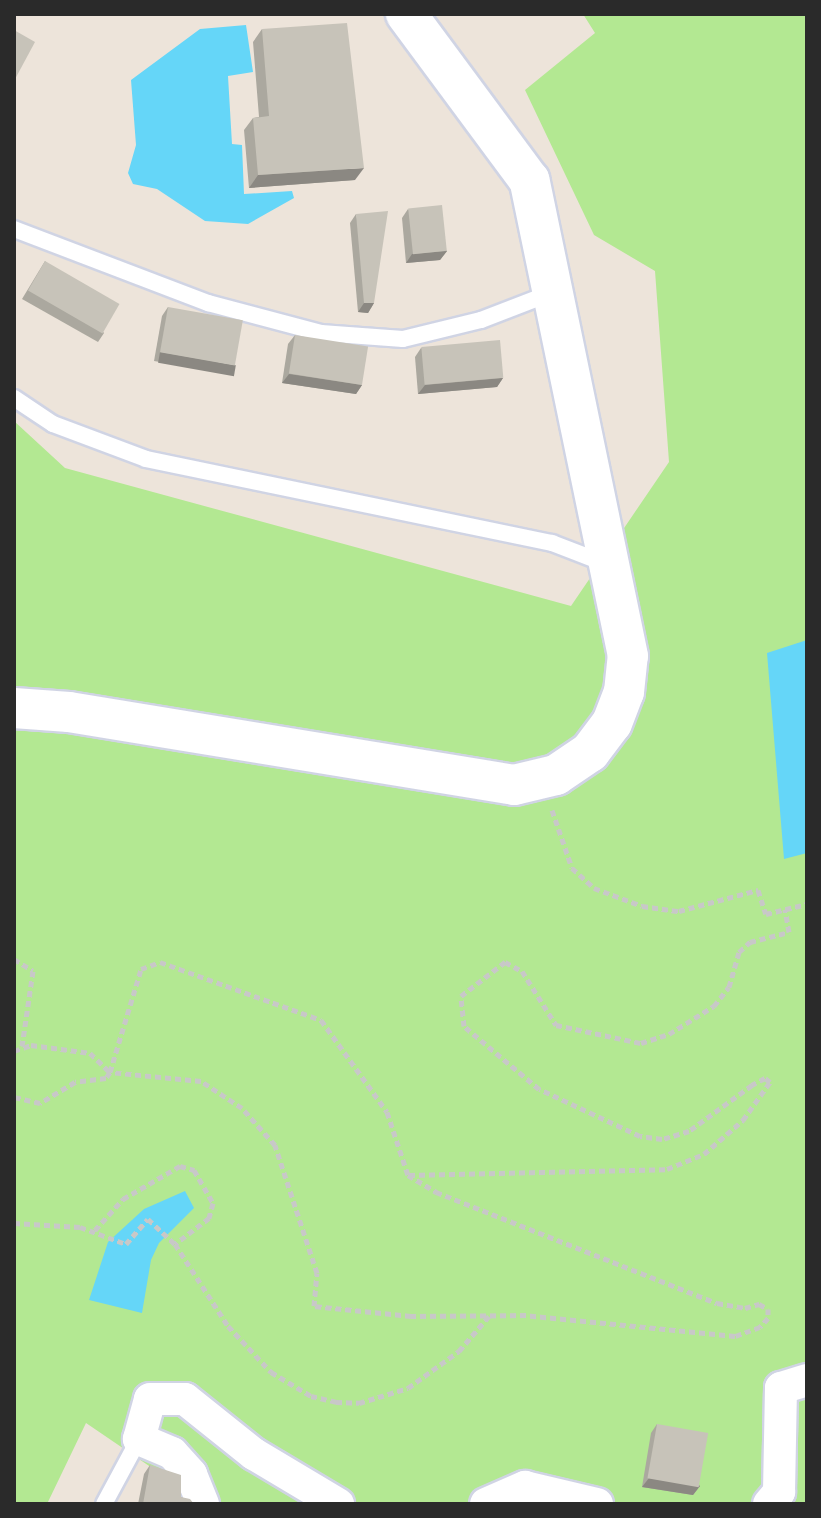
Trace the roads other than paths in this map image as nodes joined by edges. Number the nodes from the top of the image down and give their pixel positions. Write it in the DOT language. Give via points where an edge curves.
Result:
graph roads {
  1 [pos="406,14"];
  2 [pos="14,229"];
  3 [pos="554,292"];
  4 [pos="14,398"];
  5 [pos="609,565"];
  6 [pos="14,708"];
  7 [pos="807,1380"];
  8 [pos="139,1439"];
  9 [pos="104,1504"];
  10 [pos="203,1504"];
  11 [pos="338,1504"];
  12 [pos="486,1504"];
  13 [pos="597,1504"];
  14 [pos="769,1504"];
  1 -- 3 [label="street" via="529,180"];
  2 -- 3 [label="lane" via="208,303 321,333 403,339 481,320"];
  3 -- 5 [label="street"];
  4 -- 5 [label="lane" via="53,424 146,459 552,543"];
  5 -- 6 [label="street" via="628,656 624,692 612,723 590,752 556,775 514,785 474,782 84,715"];
  7 -- 14 [label="street" via="781,1388 779,1492"];
  8 -- 9 [label="lane"];
  8 -- 10 [label="street" via="172,1453 191,1474"];
  8 -- 11 [label="street" via="150,1399 185,1399 254,1454"];
  12 -- 13 [label="street" via="525,1487"];
}
